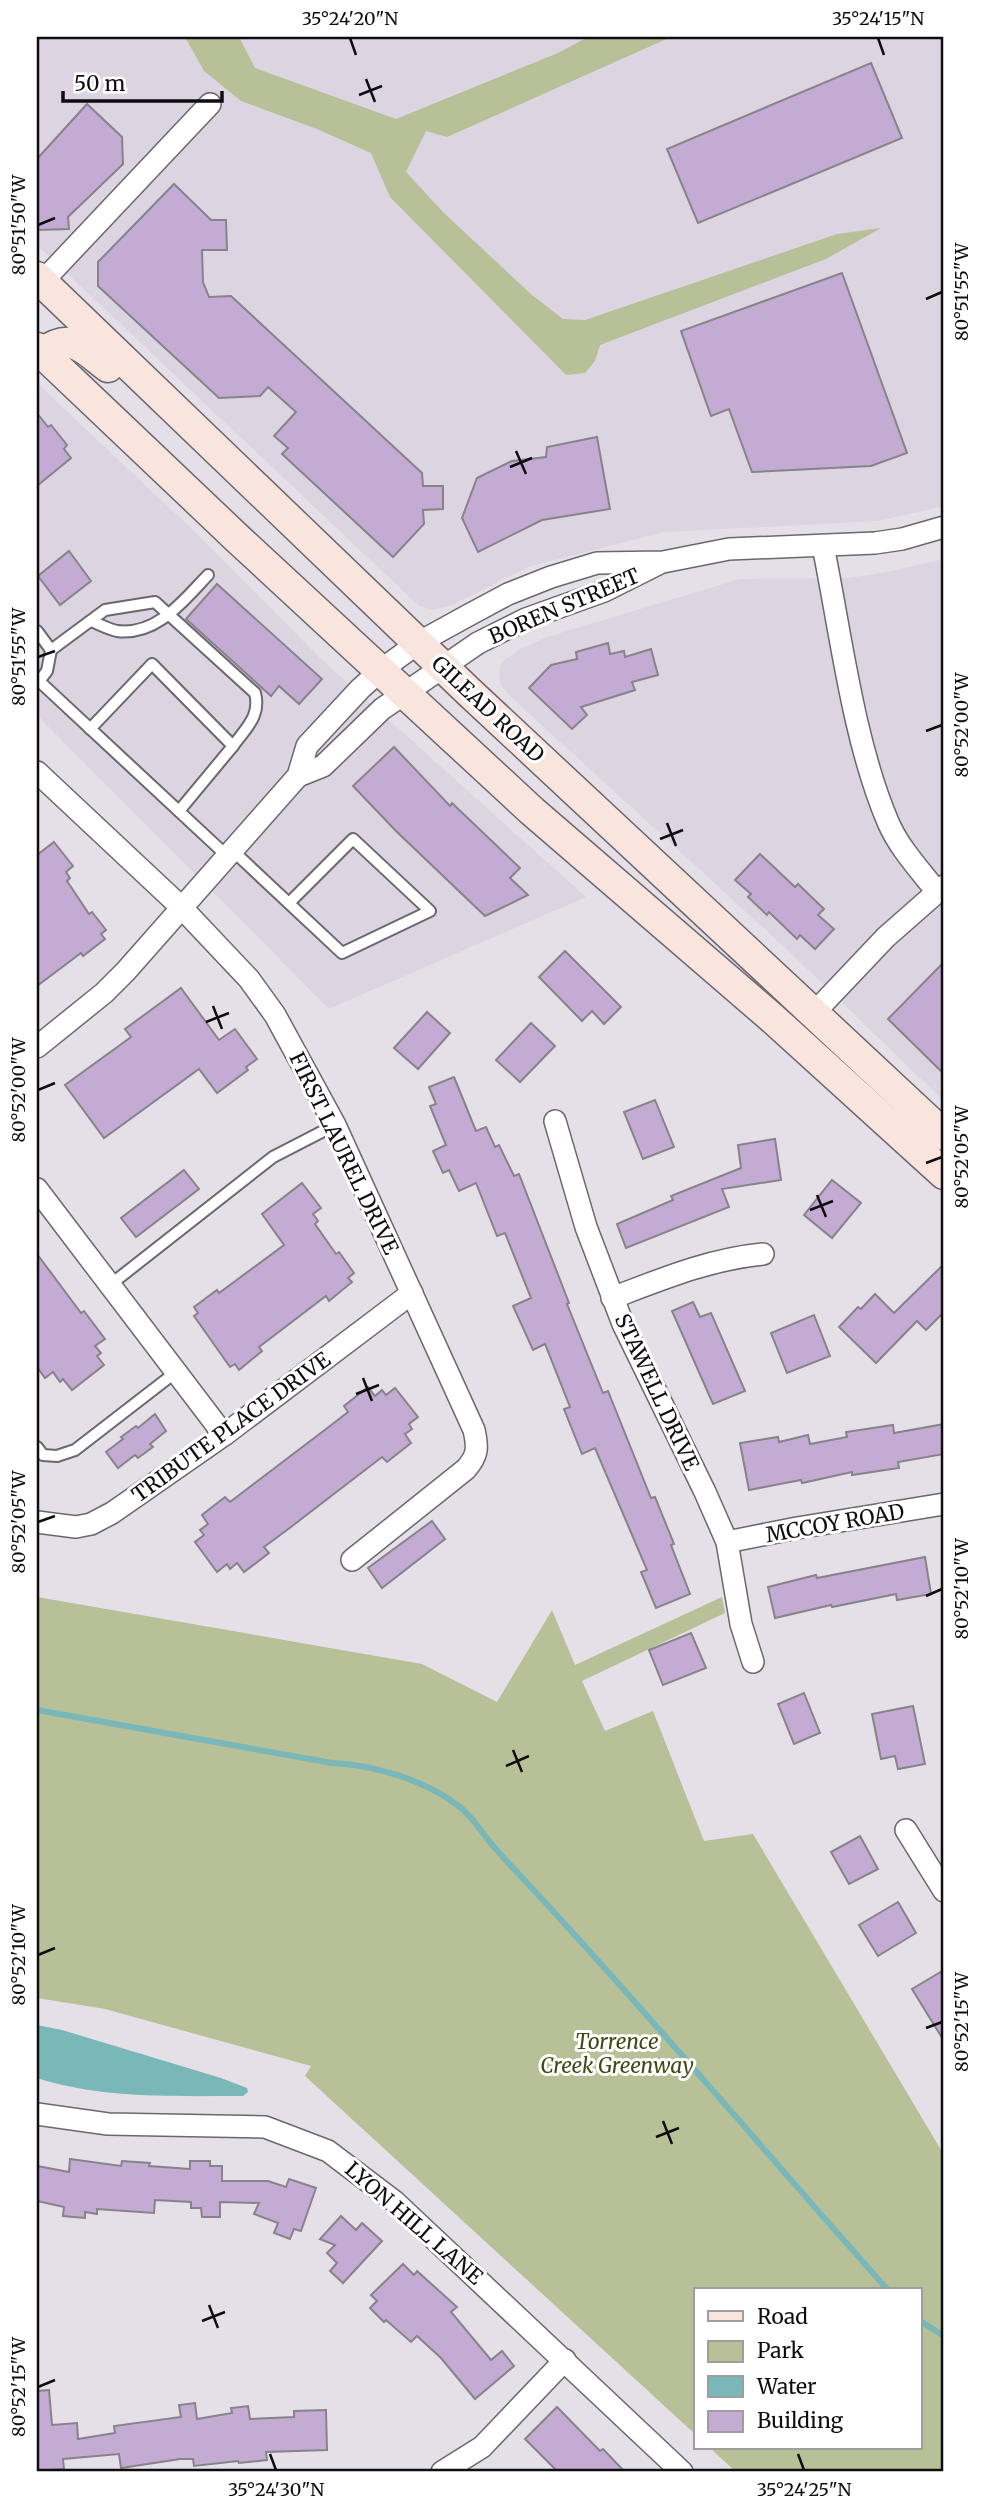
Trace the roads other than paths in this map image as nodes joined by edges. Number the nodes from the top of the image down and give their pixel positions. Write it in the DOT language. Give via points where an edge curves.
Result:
graph roads {
  1 [pos="211,104"];
  2 [pos="39,280"];
  3 [pos="38,353"];
  4 [pos="212,445"];
  5 [pos="944,527"];
  6 [pos="824,546"];
  7 [pos="663,562"];
  8 [pos="208,575"];
  9 [pos="170,615"];
  10 [pos="91,621"];
  11 [pos="37,631"];
  12 [pos="418,643"];
  13 [pos="51,650"];
  14 [pos="441,666"];
  15 [pos="381,670"];
  16 [pos="38,682"];
  17 [pos="405,692"];
  18 [pos="90,729"];
  19 [pos="233,746"];
  20 [pos="298,776"];
  21 [pos="40,782"];
  22 [pos="179,811"];
  23 [pos="229,852"];
  24 [pos="941,889"];
  25 [pos="289,902"];
  26 [pos="181,907"];
  27 [pos="813,1014"];
  28 [pos="37,1047"];
  29 [pos="555,1121"];
  30 [pos="335,1125"];
  31 [pos="944,1135"];
  32 [pos="944,1174"];
  33 [pos="37,1189"];
  34 [pos="763,1254"];
  35 [pos="110,1286"];
  36 [pos="412,1293"];
  37 [pos="612,1298"];
  38 [pos="176,1372"];
  39 [pos="223,1435"];
  40 [pos="37,1447"];
  41 [pos="944,1504"];
  42 [pos="37,1522"];
  43 [pos="727,1542"];
  44 [pos="352,1560"];
  45 [pos="753,1662"];
  46 [pos="906,1830"];
  47 [pos="944,1891"];
  48 [pos="37,2114"];
  49 [pos="565,2360"];
  50 [pos="442,2472"];
  51 [pos="682,2472"];
  1 -- 2 [label="street"];
  2 -- 4 [label="main road, GILEAD ROAD"];
  3 -- 4 [label="main road" via="63,341 82,346"];
  3 -- 15 [label="main road"];
  4 -- 12 [label="main road, GILEAD ROAD"];
  5 -- 6 [label="street, BOREN STREET" via="902,540"];
  6 -- 7 [label="street, BOREN STREET" via="729,549"];
  6 -- 24 [label="street" via="869,768 889,824 906,853"];
  7 -- 12 [label="street, BOREN STREET" via="597,563 551,577 508,594"];
  7 -- 14 [label="street, BOREN STREET" via="604,592 526,619"];
  8 -- 9 [label="lane"];
  9 -- 10 [label="lane" via="134,631 116,631"];
  9 -- 10 [label="lane" via="155,602 105,610"];
  9 -- 19 [label="lane" via="255,693 258,705 253,718"];
  10 -- 13 [label="lane"];
  11 -- 13 [label="lane"];
  12 -- 14 [label="main road, GILEAD ROAD"];
  12 -- 15 [label="street, BOREN STREET"];
  13 -- 16 [label="lane" via="47,671"];
  14 -- 17 [label="street, BOREN STREET"];
  14 -- 27 [label="main road, GILEAD ROAD"];
  15 -- 17 [label="main road"];
  15 -- 20 [label="street, BOREN STREET" via="307,747"];
  16 -- 18 [label="lane"];
  17 -- 20 [label="street, BOREN STREET" via="323,765"];
  17 -- 32 [label="main road" via="532,811"];
  18 -- 19 [label="lane" via="152,664"];
  18 -- 22 [label="lane"];
  19 -- 22 [label="lane"];
  20 -- 23 [label="street, BOREN STREET"];
  21 -- 26 [label="street, FIRST LAUREL DRIVE"];
  22 -- 23 [label="lane"];
  23 -- 25 [label="lane"];
  23 -- 26 [label="street, BOREN STREET"];
  24 -- 27 [label="street" via="886,937"];
  25 -- 25 [label="lane" via="342,953 430,911 353,839"];
  26 -- 28 [label="street, BOREN STREET" via="104,993"];
  26 -- 30 [label="street, FIRST LAUREL DRIVE" via="269,1006"];
  27 -- 31 [label="main road, GILEAD ROAD"];
  29 -- 37 [label="street, STAWELL DRIVE"];
  30 -- 35 [label="lane" via="273,1157"];
  30 -- 36 [label="street, FIRST LAUREL DRIVE"];
  33 -- 35 [label="street"];
  34 -- 37 [label="street" via="694,1267"];
  35 -- 38 [label="street"];
  36 -- 39 [label="street, TRIBUTE PLACE DRIVE"];
  36 -- 44 [label="street, FIRST LAUREL DRIVE" via="474,1430 477,1456"];
  37 -- 43 [label="street, STAWELL DRIVE"];
  38 -- 39 [label="street"];
  38 -- 40 [label="lane" via="75,1450 57,1457 43,1455"];
  39 -- 42 [label="street, TRIBUTE PLACE DRIVE" via="91,1524 76,1527"];
  41 -- 43 [label="street, MCCOY ROAD"];
  43 -- 45 [label="street, STAWELL DRIVE" via="741,1624"];
  46 -- 47 [label="street"];
  48 -- 49 [label="street, LYON HILL LANE" via="108,2124 265,2127 328,2151 394,2201"];
  49 -- 50 [label="street" via="482,2447"];
  49 -- 51 [label="street, LYON HILL LANE"];
}
